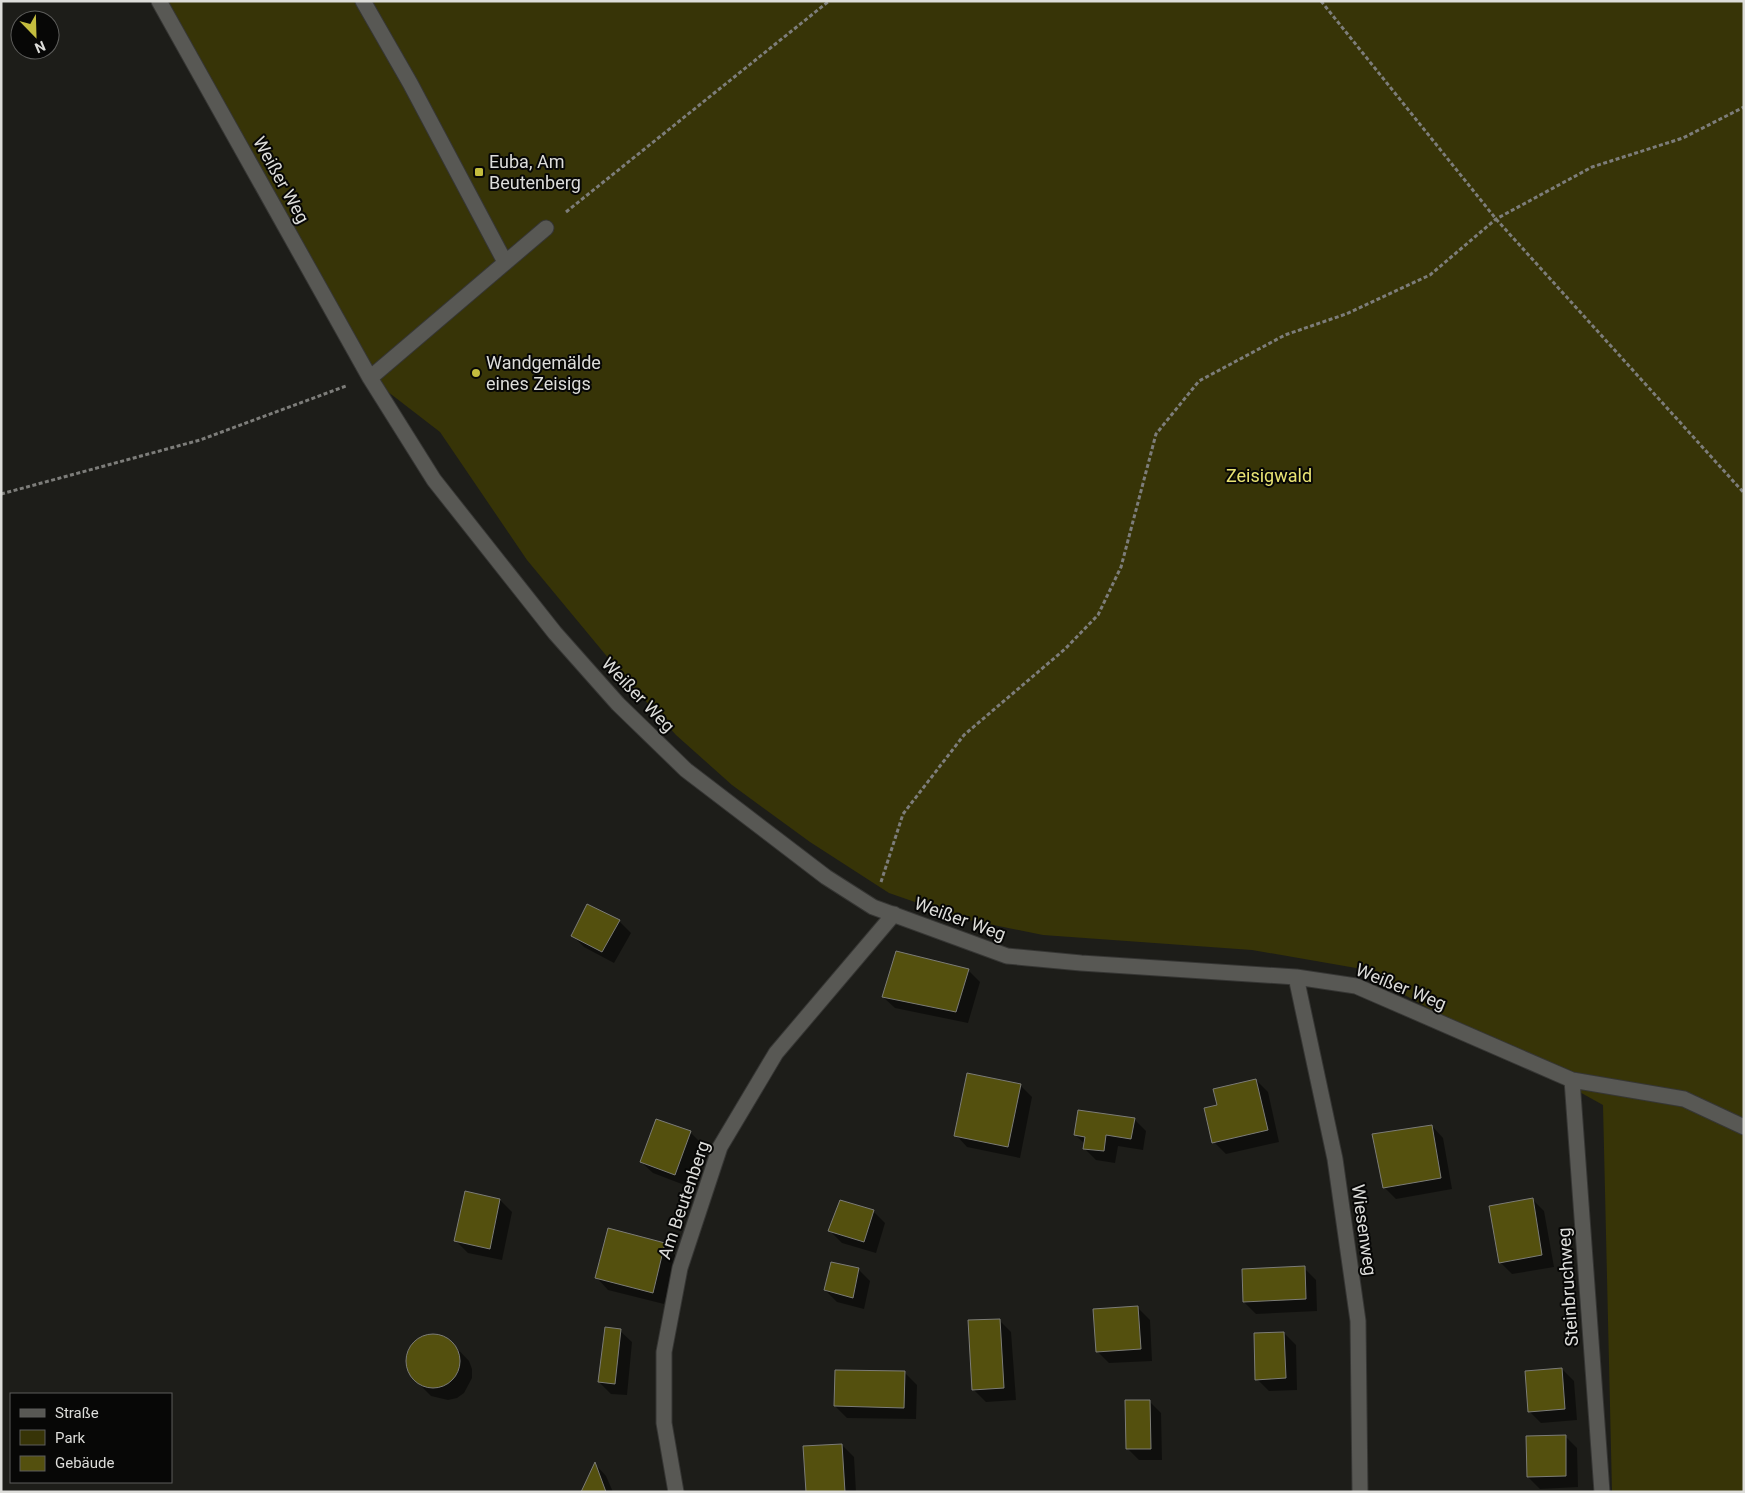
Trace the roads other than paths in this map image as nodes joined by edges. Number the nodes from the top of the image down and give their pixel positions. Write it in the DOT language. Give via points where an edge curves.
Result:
graph roads {
  1 [pos="159,1"];
  2 [pos="363,1"];
  3 [pos="546,228"];
  4 [pos="505,262"];
  5 [pos="370,378"];
  6 [pos="894,914"];
  7 [pos="1296,977"];
  8 [pos="1572,1080"];
  9 [pos="1744,1126"];
  10 [pos="676,1492"];
  11 [pos="1360,1492"];
  12 [pos="1602,1492"];
  1 -- 5 [label="street, Weißer Weg"];
  2 -- 4 [label="street"];
  3 -- 4 [label="street"];
  4 -- 5 [label="street"];
  5 -- 6 [label="street, Weißer Weg" via="434,480 555,633 618,704 686,770 826,877 873,907"];
  6 -- 7 [label="street, Weißer Weg" via="1007,956"];
  6 -- 10 [label="street, Am Beutenberg" via="776,1053 720,1147 680,1268 664,1352 664,1423"];
  7 -- 8 [label="street, Weißer Weg" via="1356,986"];
  7 -- 11 [label="street, Wiesenweg" via="1335,1159 1358,1321"];
  8 -- 9 [label="street, Weißer Weg" via="1684,1099"];
  8 -- 12 [label="street, Steinbruchweg"];
}
